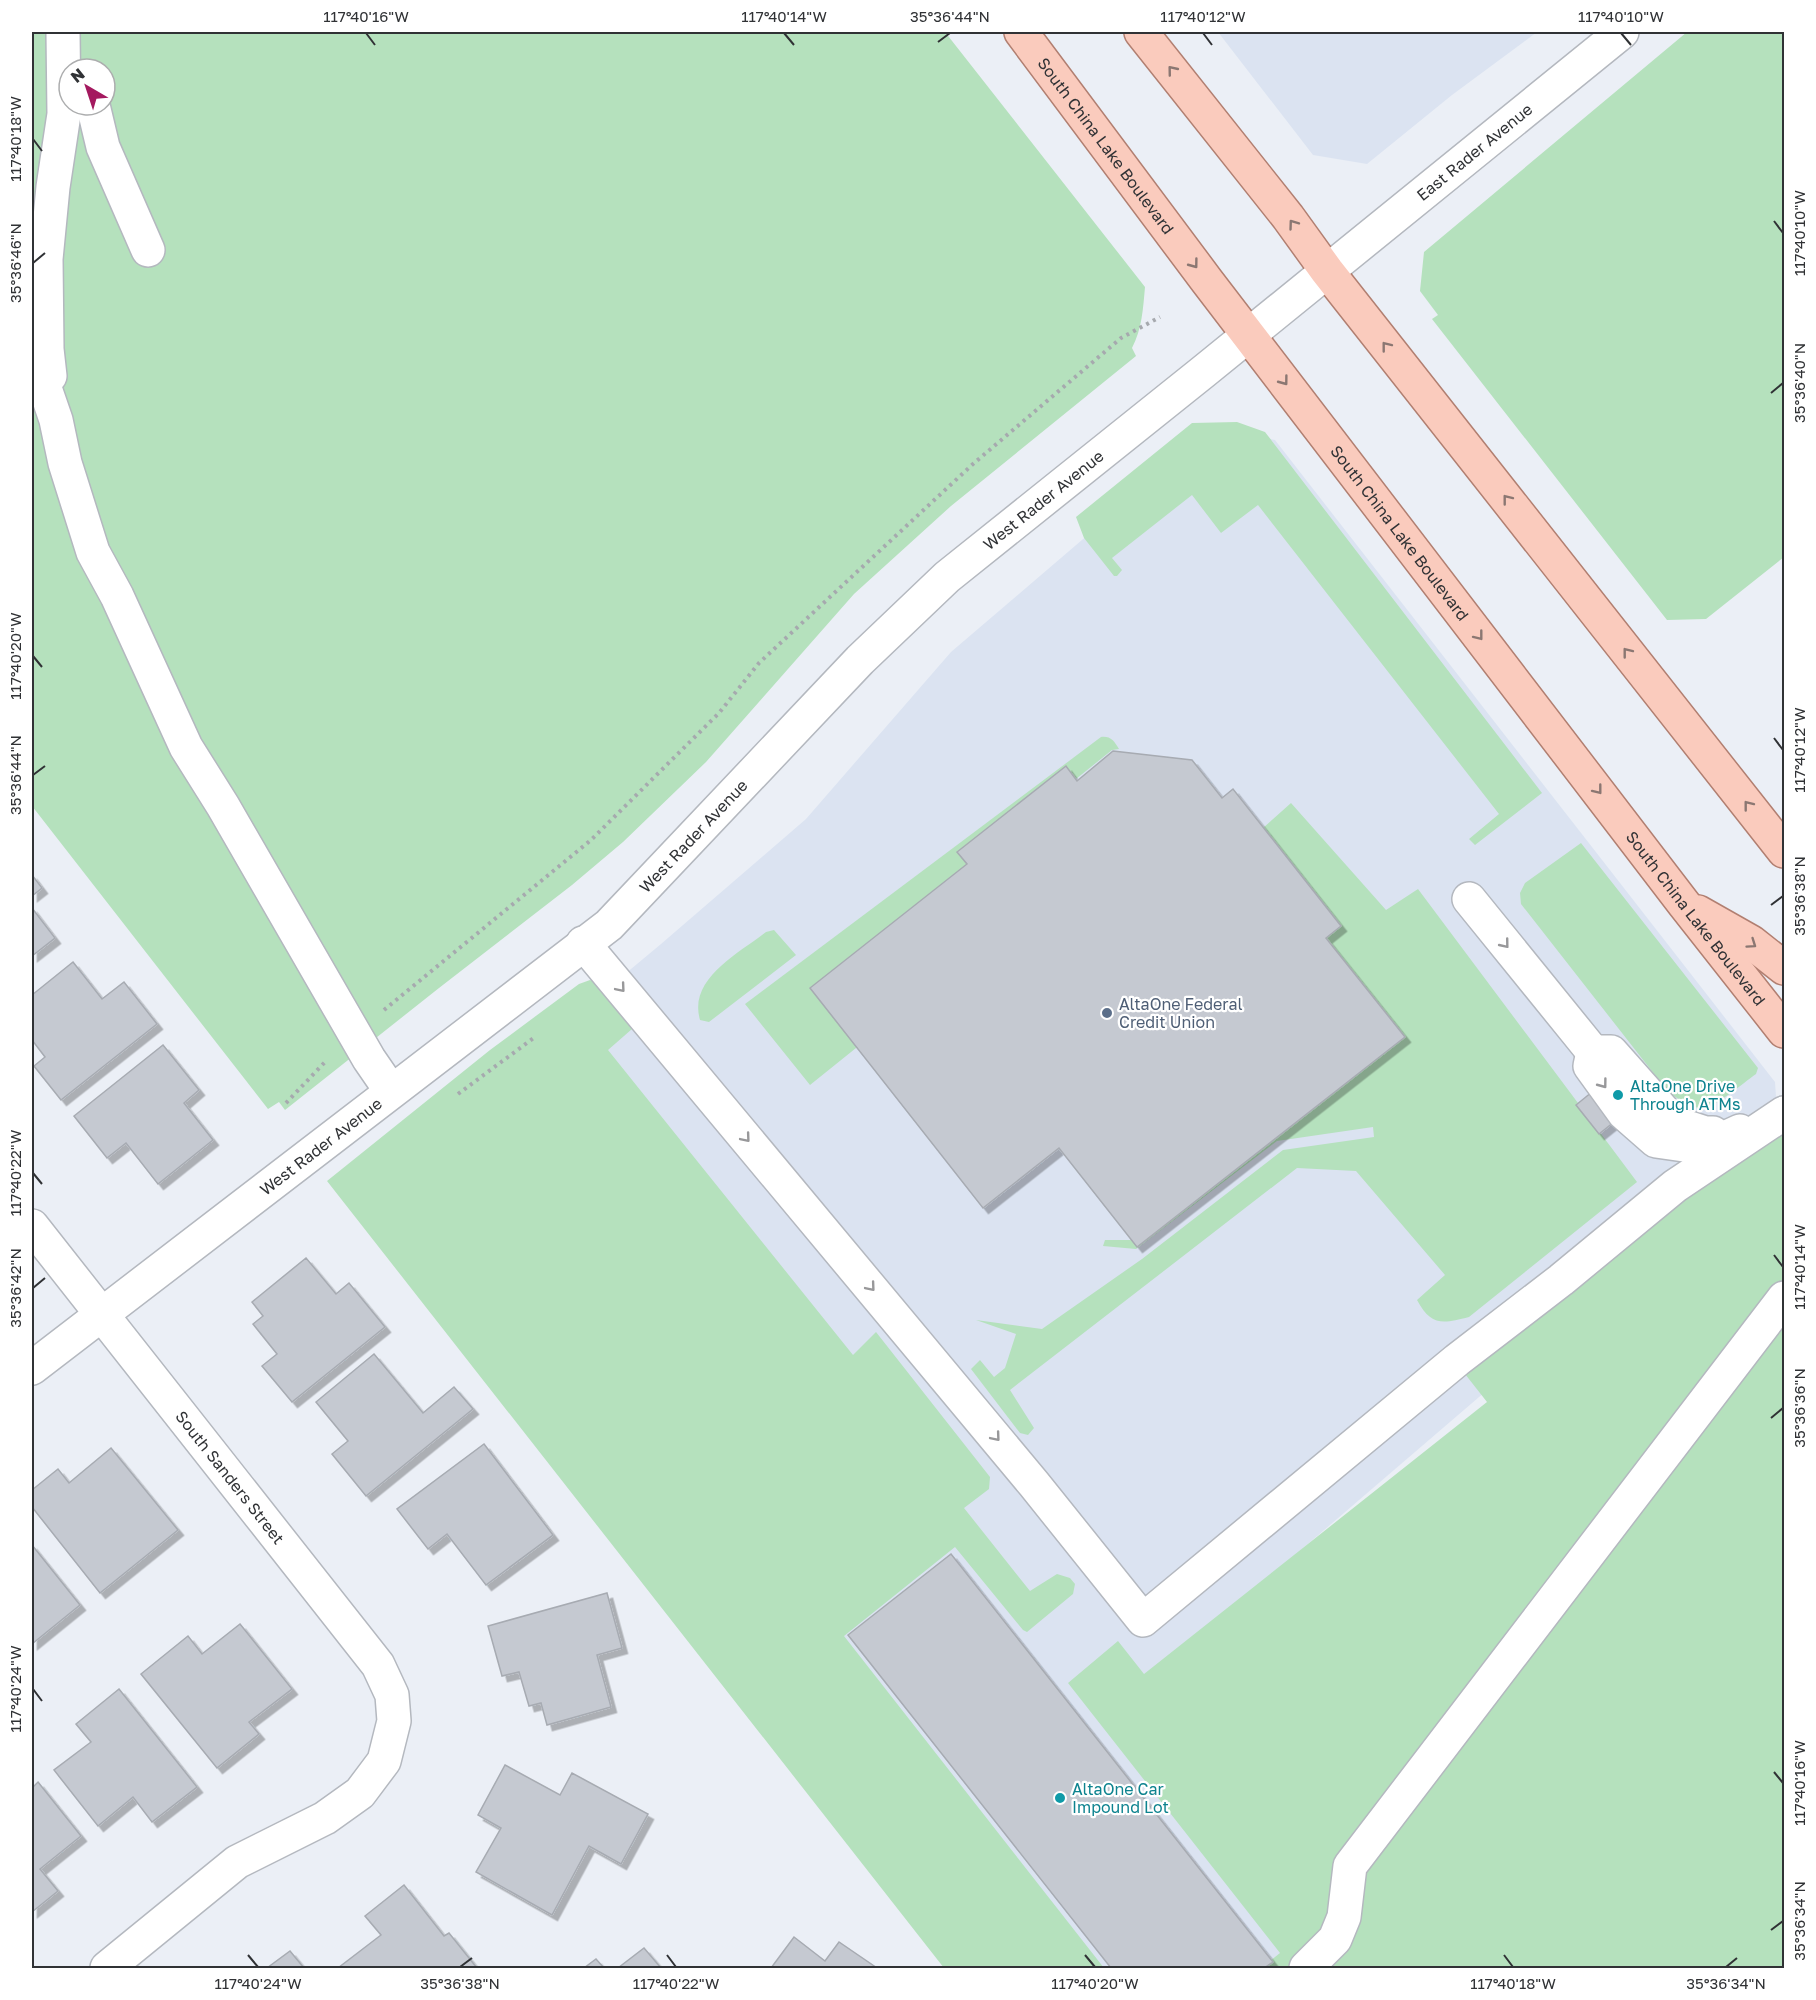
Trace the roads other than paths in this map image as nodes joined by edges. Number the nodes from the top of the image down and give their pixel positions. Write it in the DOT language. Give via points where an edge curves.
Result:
graph roads {
  1 [pos="63,32"];
  2 [pos="74,32"];
  3 [pos="1021,32"];
  4 [pos="1141,32"];
  5 [pos="1622,32"];
  6 [pos="80,57"];
  7 [pos="96,117"];
  8 [pos="148,250"];
  9 [pos="1327,271"];
  10 [pos="1249,334"];
  11 [pos="32,350"];
  12 [pos="56,420"];
  13 [pos="1785,851"];
  14 [pos="1468,899"];
  15 [pos="1684,904"];
  16 [pos="583,944"];
  17 [pos="1785,968"];
  18 [pos="1785,1031"];
  19 [pos="391,1091"];
  20 [pos="1785,1097"];
  21 [pos="1785,1113"];
  22 [pos="32,1226"];
  23 [pos="1785,1298"];
  24 [pos="100,1314"];
  25 [pos="32,1368"];
  26 [pos="107,1968"];
  27 [pos="1306,1968"];
  1 -- 12 [label="street" via="64,114 46,259 46,349"];
  2 -- 6 [label="street"];
  3 -- 10 [label="main road, South China Lake Boulevard, one-way"];
  9 -- 4 [label="main road, one-way"];
  5 -- 9 [label="street, East Rader Avenue"];
  7 -- 8 [label="street" via="103,147"];
  9 -- 10 [label="street, West Rader Avenue"];
  13 -- 9 [label="main road, one-way"];
  10 -- 15 [label="main road, South China Lake Boulevard, one-way"];
  10 -- 16 [label="street, West Rader Avenue" via="948,577 860,660 609,925"];
  11 -- 12 [label="street"];
  12 -- 19 [label="street" via="93,552 186,747"];
  14 -- 20 [label="street, one-way" via="1593,1052 1590,1066 1624,1113 1656,1141 1684,1145 1716,1142 1742,1131"];
  15 -- 17 [label="main road, one-way" via="1751,942"];
  15 -- 18 [label="main road, South China Lake Boulevard"];
  16 -- 19 [label="street, West Rader Avenue"];
  16 -- 21 [label="street, one-way" via="1027,1475 1143,1620 1457,1360 1676,1186"];
  19 -- 24 [label="street, West Rader Avenue"];
  22 -- 24 [label="street, South Sanders Street"];
  23 -- 27 [label="street" via="1350,1866 1344,1917 1335,1939"];
  24 -- 25 [label="street, West Rader Avenue"];
  24 -- 26 [label="street, South Sanders Street" via="378,1665 392,1695 394,1721 384,1761 360,1793 325,1818 237,1862"];
}
